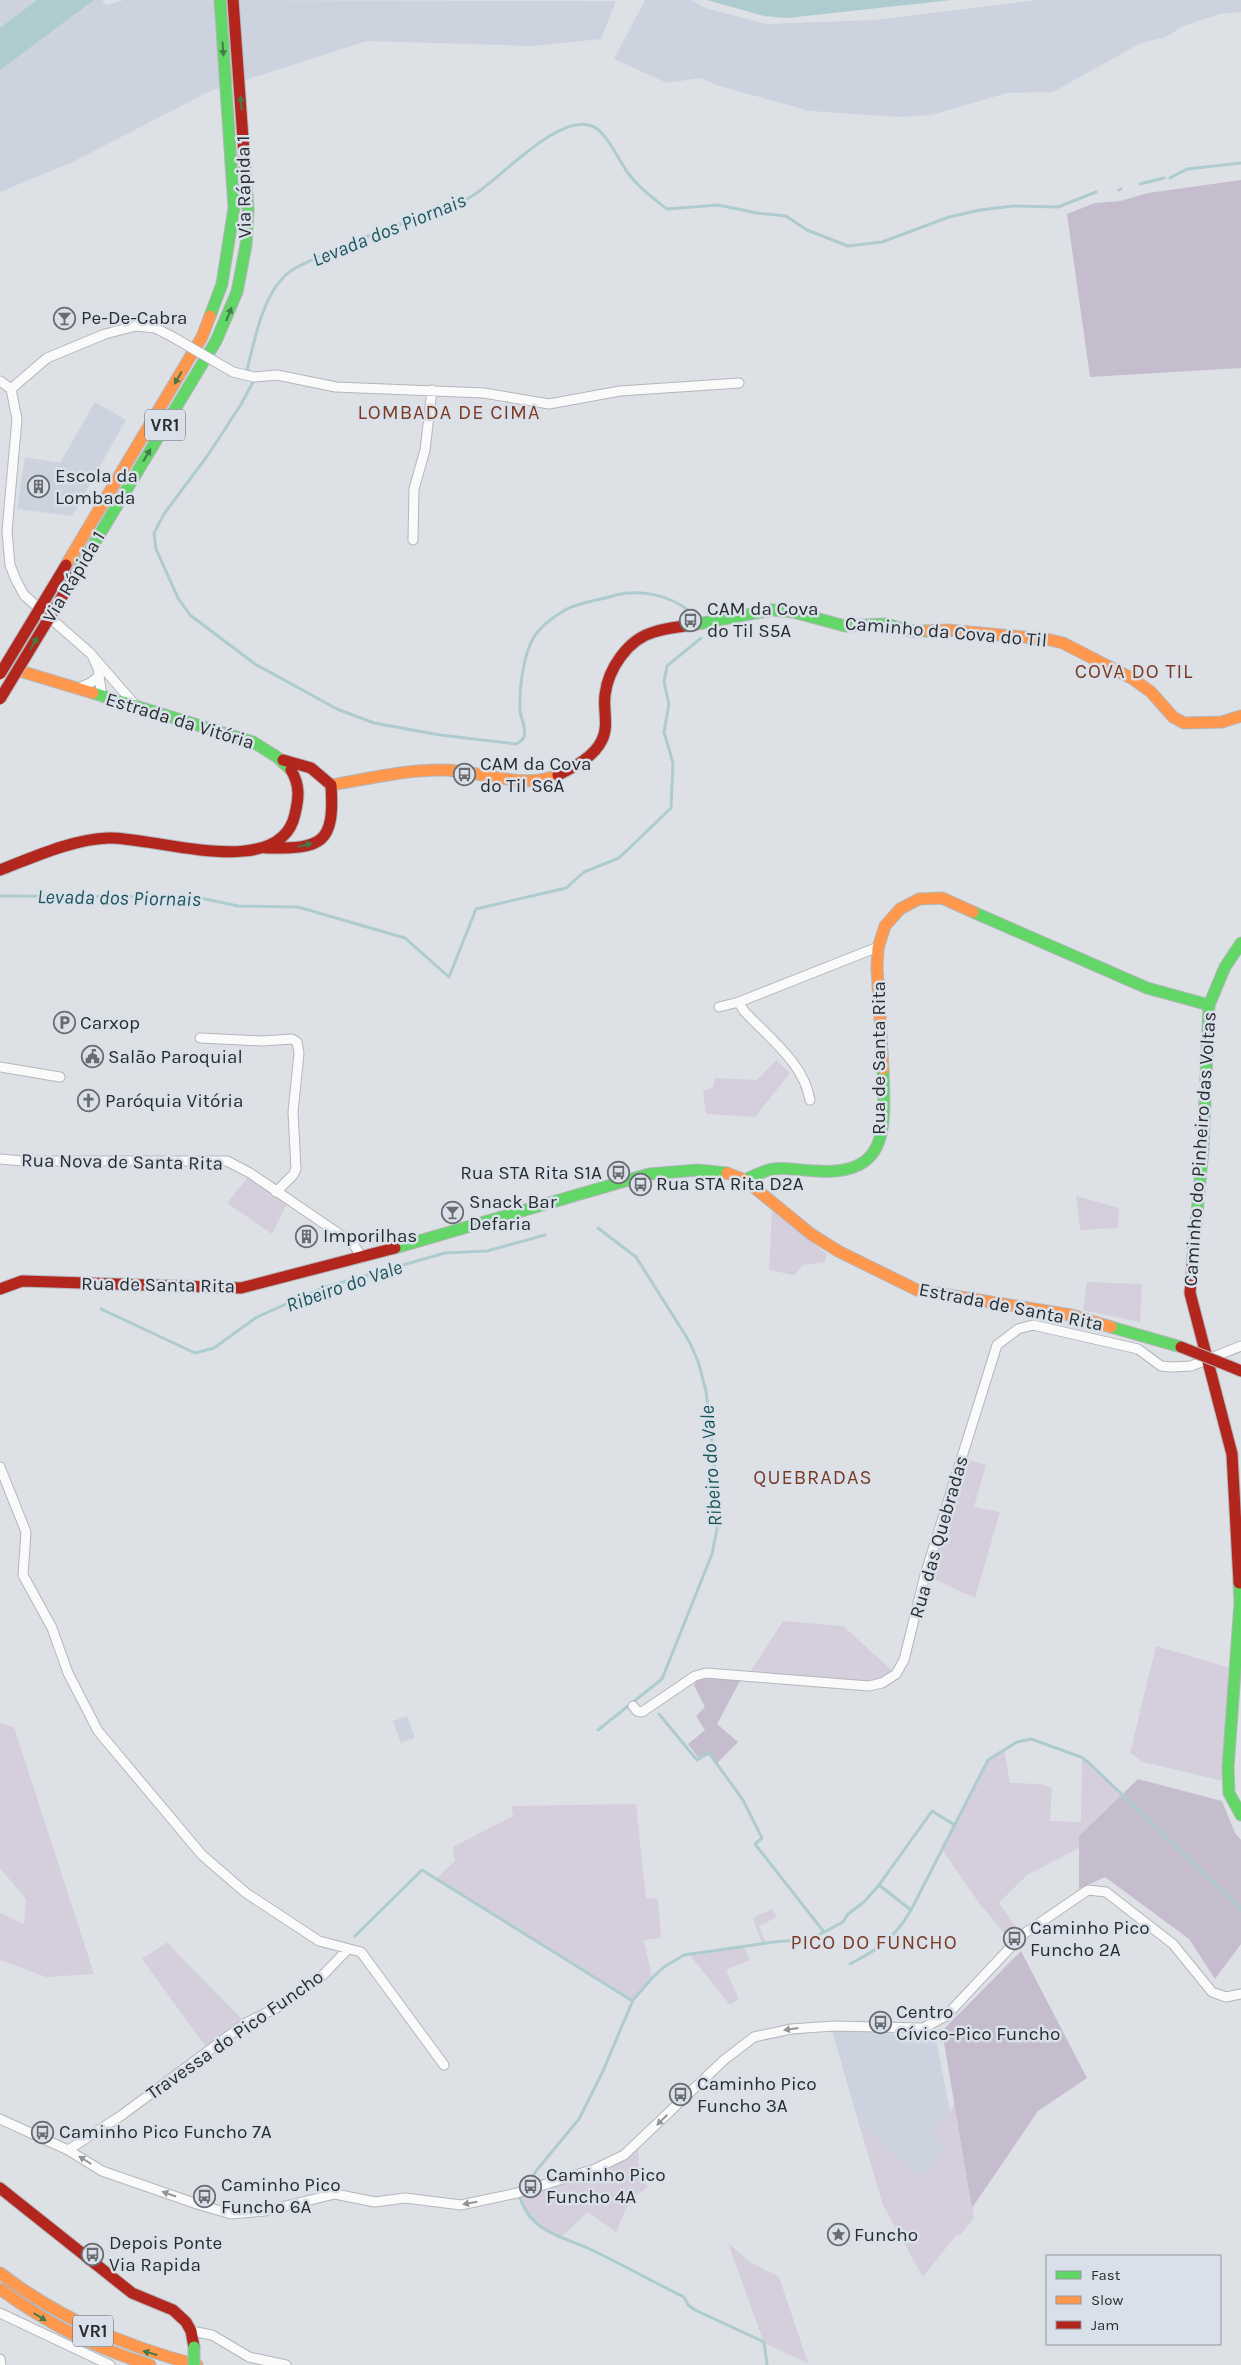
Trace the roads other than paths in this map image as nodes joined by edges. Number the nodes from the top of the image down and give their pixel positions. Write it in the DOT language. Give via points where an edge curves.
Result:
graph roads {
  1 [pos="220,0"];
  2 [pos="233,0"];
  3 [pos="0,381"];
  4 [pos="739,383"];
  5 [pos="11,389"];
  6 [pos="432,390"];
  7 [pos="413,540"];
  8 [pos="90,653"];
  9 [pos="0,664"];
  10 [pos="0,674"];
  11 [pos="100,676"];
  12 [pos="76,689"];
  13 [pos="102,697"];
  14 [pos="0,699"];
  15 [pos="136,707"];
  16 [pos="1241,716"];
  17 [pos="283,760"];
  18 [pos="320,775"];
  19 [pos="331,785"];
  20 [pos="298,788"];
  21 [pos="266,848"];
  22 [pos="0,870"];
  23 [pos="1241,943"];
  24 [pos="878,947"];
  25 [pos="739,1002"];
  26 [pos="1209,1005"];
  27 [pos="719,1007"];
  28 [pos="200,1038"];
  29 [pos="0,1067"];
  30 [pos="60,1077"];
  31 [pos="810,1100"];
  32 [pos="0,1159"];
  33 [pos="746,1180"];
  34 [pos="276,1192"];
  35 [pos="362,1258"];
  36 [pos="0,1289"];
  37 [pos="1241,1346"];
  38 [pos="1207,1360"];
  39 [pos="1241,1371"];
  40 [pos="0,1468"];
  41 [pos="1240,1604"];
  42 [pos="633,1706"];
  43 [pos="1241,1815"];
  44 [pos="348,1949"];
  45 [pos="1241,1994"];
  46 [pos="444,2065"];
  47 [pos="0,2119"];
  48 [pos="68,2150"];
  49 [pos="0,2188"];
  50 [pos="0,2273"];
  51 [pos="0,2290"];
  52 [pos="0,2313"];
  53 [pos="191,2331"];
  54 [pos="0,2359"];
  55 [pos="1,2365"];
  56 [pos="110,2365"];
  57 [pos="150,2365"];
  58 [pos="196,2365"];
  59 [pos="286,2365"];
  1 -- 10 [label="main road, Via Rápida 1 / VR1, one-way, bridge" via="234,208 218,297 202,337"];
  14 -- 2 [label="main road, Via Rápida 1 / VR1, one-way, bridge" via="216,341 231,310 242,273 248,210"];
  3 -- 5 [label="street"];
  4 -- 6 [label="street" via="620,391 549,404 484,393"];
  5 -- 6 [label="street, bridge" via="47,358 105,334 136,326 155,328 233,372 254,378 277,376 336,387"];
  5 -- 8 [label="street" via="17,418 7,531 10,565 24,595"];
  6 -- 7 [label="street" via="425,450 414,489"];
  8 -- 11 [label="street"];
  8 -- 15 [label="street"];
  9 -- 12 [label="main road, Estrada da Vitória"];
  11 -- 12 [label="street"];
  11 -- 13 [label="street"];
  12 -- 13 [label="main road, Estrada da Vitória"];
  13 -- 15 [label="main road, Estrada da Vitória"];
  15 -- 17 [label="main road, Estrada da Vitória" via="252,742"];
  16 -- 19 [label="main road, Caminho da Cova do Til" via="1222,722 1184,723 1173,717 1152,692 1133,679 1063,642 1046,638 947,630 910,631 886,624 845,626 794,612 772,610 653,632 627,648 613,668 605,694 606,728 601,743 584,760 544,781 483,777 446,770"];
  17 -- 18 [label="main road" via="311,768"];
  17 -- 20 [label="main road, Estrada da Vitória" via="294,775"];
  18 -- 19 [label="main road"];
  18 -- 20 [label="main road"];
  21 -- 19 [label="main road, one-way" via="306,846 320,841 332,825"];
  20 -- 21 [label="main road" via="296,819 283,837"];
  21 -- 22 [label="main road" via="230,853 139,839 108,838"];
  23 -- 26 [label="main road, Caminho do Pinheiro das Voltas"];
  24 -- 25 [label="street"];
  24 -- 26 [label="main road, Rua de Santa Rita" via="891,917 899,908 932,896 1147,988"];
  24 -- 33 [label="main road, Rua de Santa Rita" via="883,1088 882,1139 874,1154 842,1172 776,1167"];
  25 -- 27 [label="street"];
  25 -- 31 [label="street" via="796,1067 808,1086"];
  26 -- 38 [label="main road, Caminho do Pinheiro das Voltas" via="1202,1166 1190,1294"];
  28 -- 34 [label="street" via="292,1039 297,1042 299,1052 293,1112 296,1169"];
  29 -- 30 [label="street"];
  32 -- 34 [label="street, Rua Nova de Santa Rita" via="227,1162 250,1173"];
  33 -- 35 [label="main road, Rua de Santa Rita" via="734,1174 710,1171 677,1170 649,1174"];
  33 -- 39 [label="main road, Estrada de Santa Rita, bridge" via="811,1234 917,1290 1071,1315 1181,1347"];
  34 -- 35 [label="street, Rua Nova de Santa Rita" via="345,1238"];
  35 -- 36 [label="main road, Rua de Santa Rita" via="240,1288 22,1282"];
  37 -- 38 [label="street"];
  38 -- 41 [label="main road, Caminho do Pinheiro das Voltas" via="1232,1454"];
  38 -- 42 [label="street, Rua das Quebradas" via="1191,1366 1161,1366 1138,1349 1033,1325 1018,1329 997,1346 925,1575 904,1660 896,1674 882,1683 869,1686 706,1673 695,1676 642,1712"];
  40 -- 44 [label="street" via="26,1532 23,1575 52,1628 68,1673 98,1730 202,1855 246,1893 319,1941"];
  41 -- 43 [label="main road, Caminho do Pinheiro das Voltas" via="1228,1768 1229,1793"];
  44 -- 46 [label="street" via="361,1952"];
  44 -- 48 [label="street, Travessa do Pico Funcho" via="323,1975 282,2005 246,2022 122,2115"];
  45 -- 48 [label="street, one-way" via="1226,1997 1212,1992 1173,1944 1106,1892 1088,1890 1022,1935 946,2016 923,2028 840,2026 791,2029 754,2037 724,2060 624,2156 595,2169 517,2193 461,2205 404,2198 375,2202 335,2194 232,2214 102,2171"];
  47 -- 48 [label="street"];
  49 -- 53 [label="main road" via="132,2293 173,2310"];
  58 -- 50 [label="main road, VR1, one-way" via="136,2349 91,2330 56,2312"];
  51 -- 57 [label="main road, VR1, one-way" via="51,2324 95,2345"];
  52 -- 56 [label="street"];
  53 -- 58 [label="main road, bridge"];
  53 -- 59 [label="street" via="212,2335 249,2357"];
  54 -- 55 [label="street"];
}
